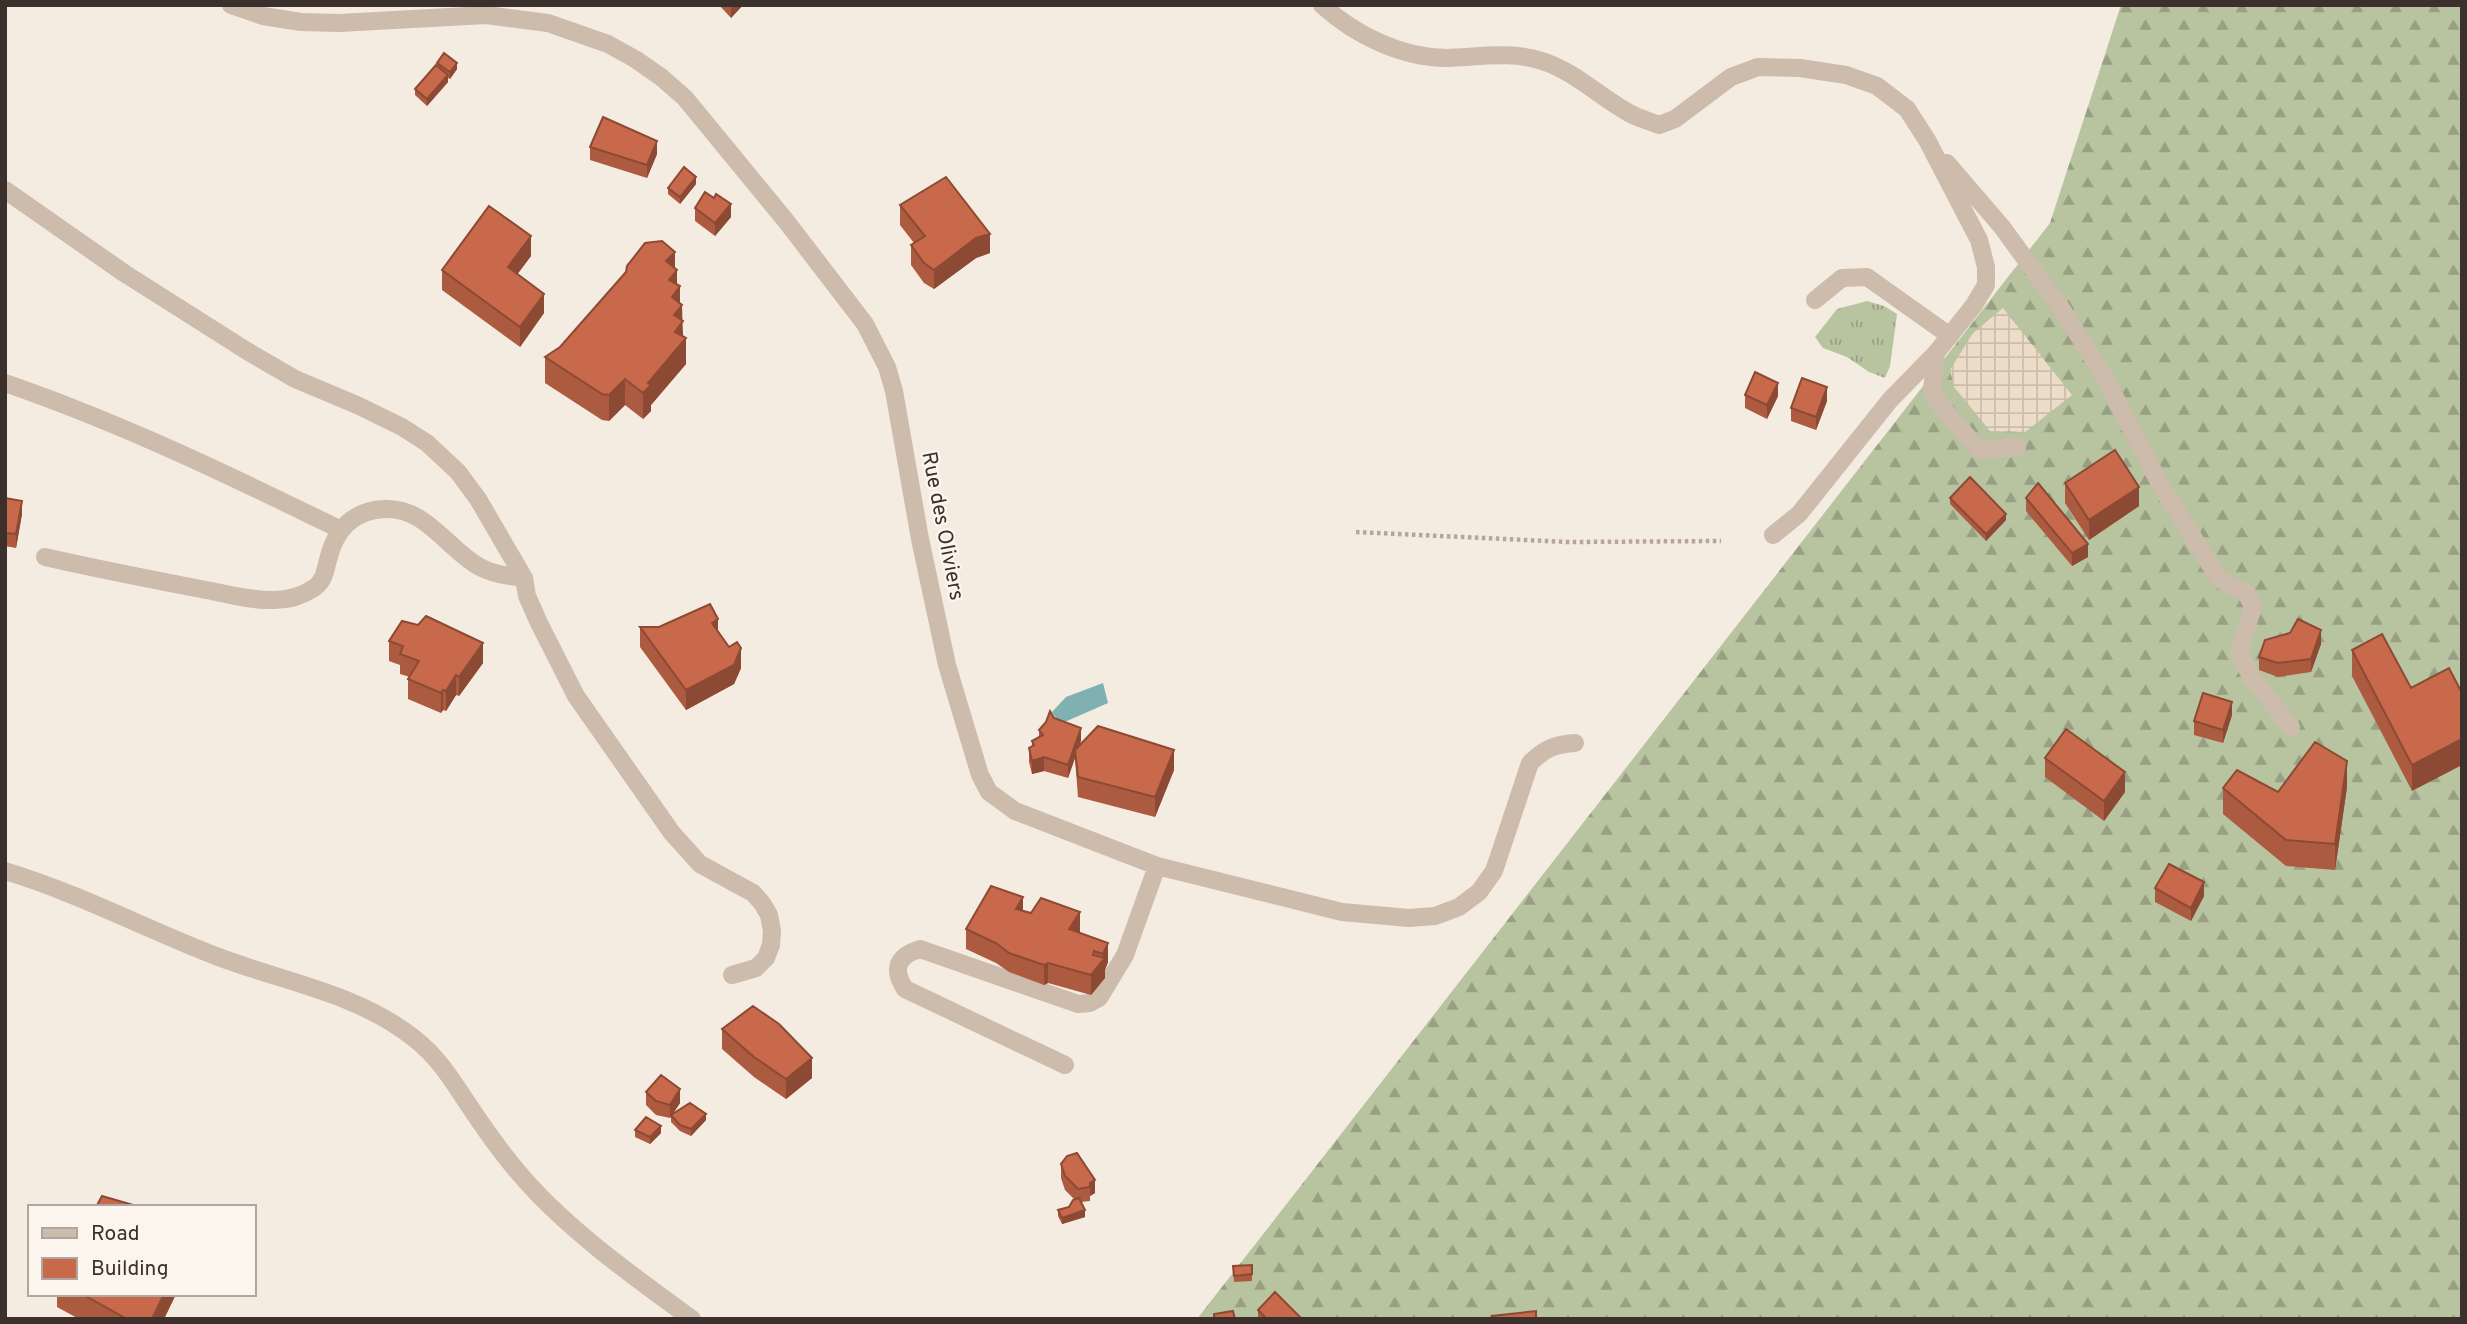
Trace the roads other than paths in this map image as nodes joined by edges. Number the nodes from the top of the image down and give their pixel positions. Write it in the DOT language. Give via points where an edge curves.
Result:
graph roads {
  1 [pos="231,5"];
  2 [pos="1322,5"];
  3 [pos="1927,140"];
  4 [pos="5,190"];
  5 [pos="1815,300"];
  6 [pos="1950,336"];
  7 [pos="1936,353"];
  8 [pos="5,383"];
  9 [pos="2017,447"];
  10 [pos="341,530"];
  11 [pos="1773,536"];
  12 [pos="45,557"];
  13 [pos="524,578"];
  14 [pos="2291,727"];
  15 [pos="1575,743"];
  16 [pos="1157,866"];
  17 [pos="5,871"];
  18 [pos="732,975"];
  19 [pos="1065,1065"];
  20 [pos="692,1319"];
  1 -- 16 [label="street, Rue des Oliviers" via="300,22 486,15 548,23 617,49 685,98 794,231 877,345 894,391 947,665 989,792 1015,811"];
  2 -- 3 [label="street" via="1341,22 1376,41 1423,57 1492,55 1542,61 1630,114 1658,125 1675,119 1731,77 1758,67 1846,75 1877,86 1907,109"];
  3 -- 6 [label="street" via="1979,240 1986,267 1986,285"];
  3 -- 14 [label="street" via="2002,227 2061,308 2219,579 2246,593 2253,606 2239,653 2251,677"];
  4 -- 13 [label="street" via="247,351 426,443 458,472 478,499"];
  5 -- 6 [label="street" via="1842,278 1867,277"];
  6 -- 7 [label="street"];
  7 -- 9 [label="street" via="1932,390 1979,450"];
  7 -- 11 [label="street" via="1890,400 1799,514"];
  8 -- 10 [label="street" via="181,452"];
  10 -- 12 [label="street" via="320,583 300,596 276,600"];
  10 -- 13 [label="street" via="365,513 397,509 437,531 479,566"];
  13 -- 18 [label="street" via="527,596 576,696 672,833 700,863 753,893 769,915 772,931 766,958 756,968"];
  15 -- 16 [label="street, Rue des Oliviers" via="1542,751 1530,763 1494,871 1479,892 1434,916 1342,912"];
  16 -- 19 [label="street" via="1125,955 1099,998 1090,1003 1078,1004 920,949 906,953 898,964 898,978 905,989"];
  17 -- 20 [label="street" via="217,957 389,1019 443,1066 501,1151 540,1198"];
}
